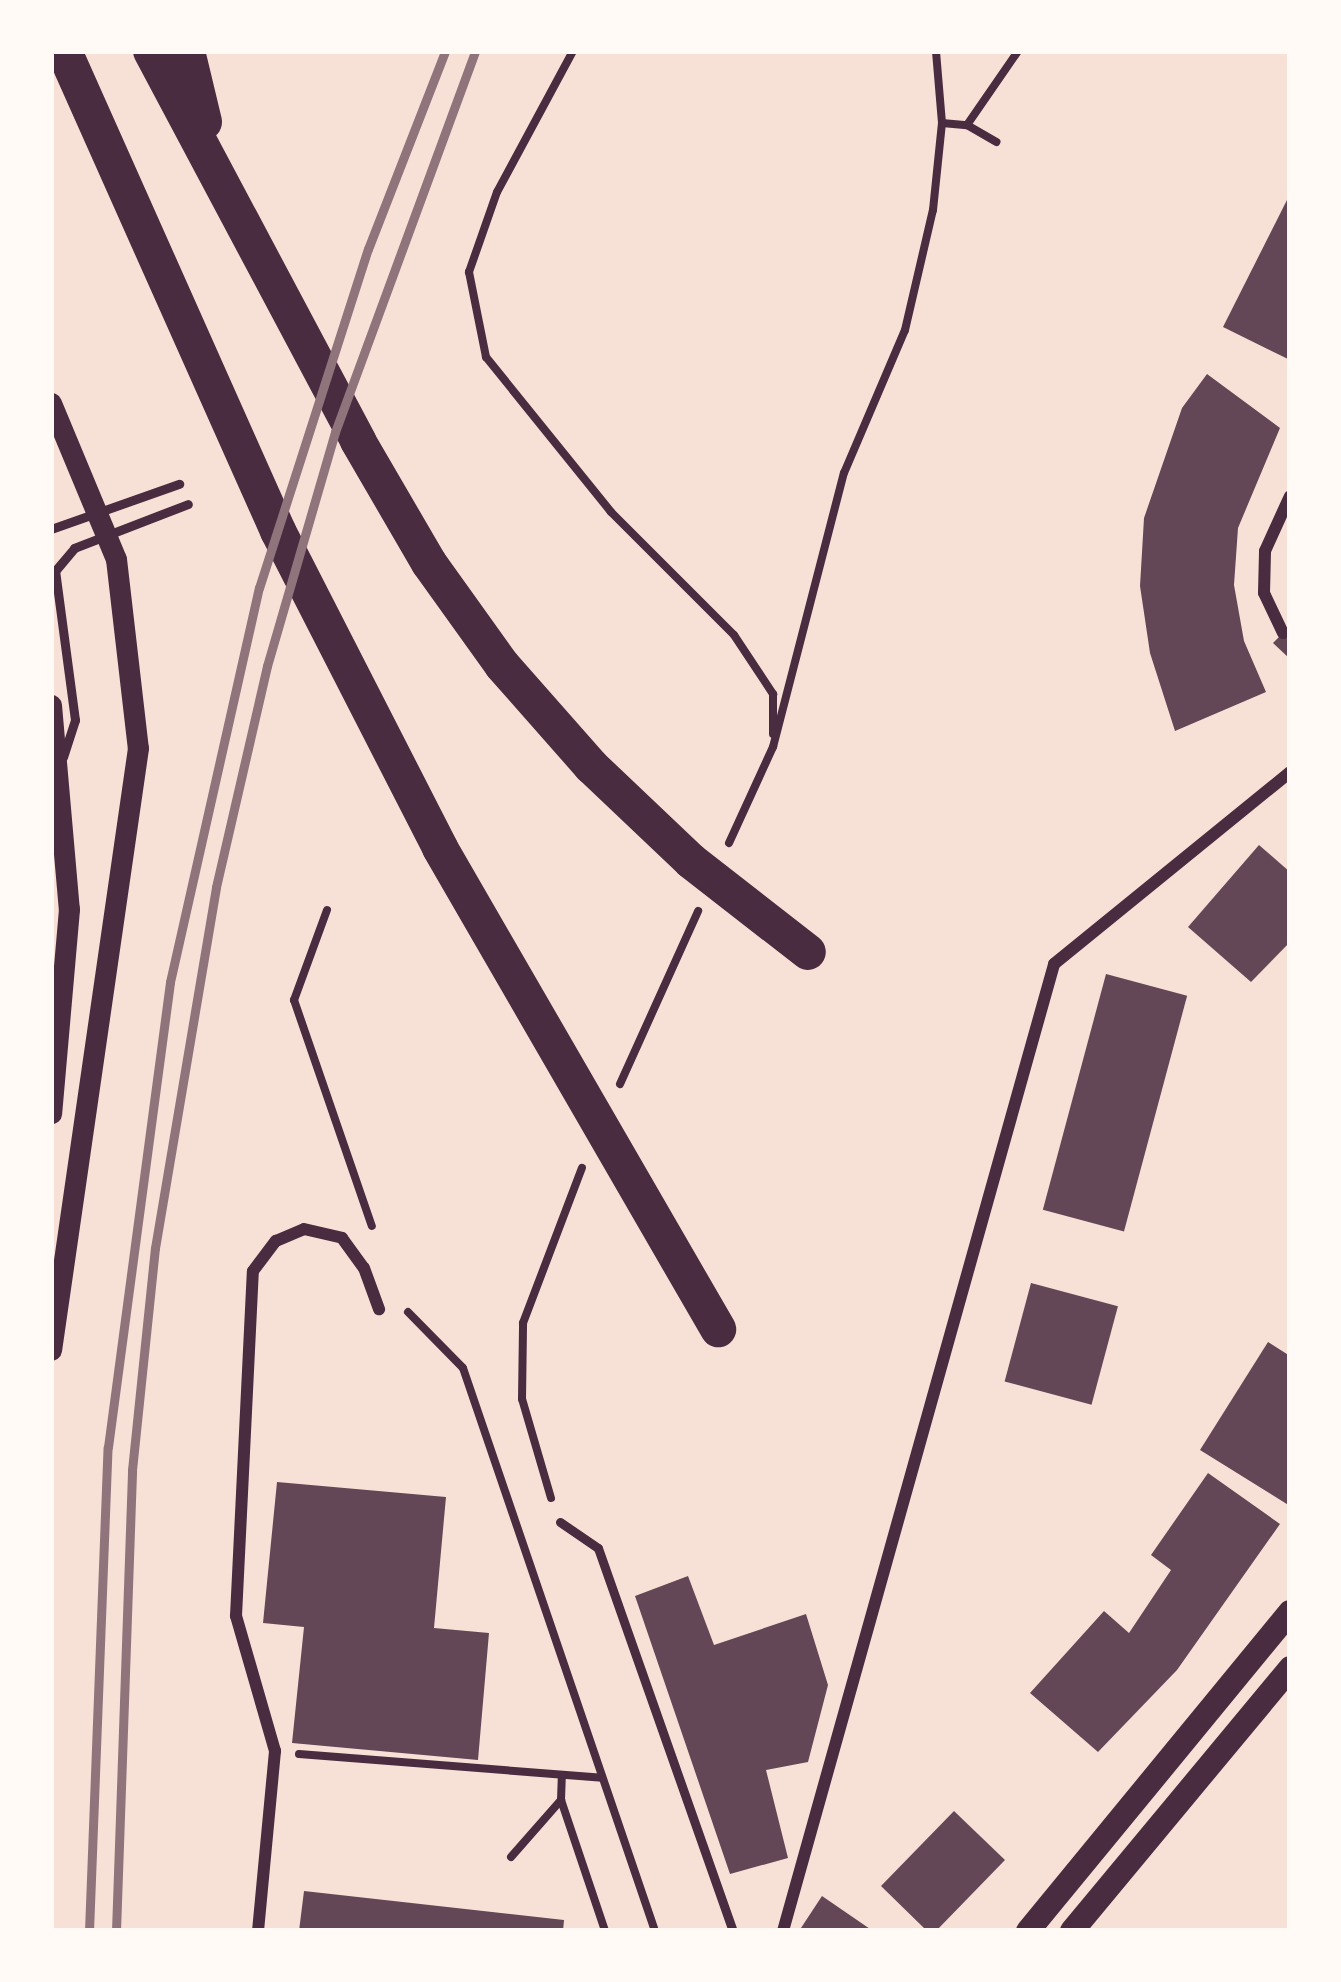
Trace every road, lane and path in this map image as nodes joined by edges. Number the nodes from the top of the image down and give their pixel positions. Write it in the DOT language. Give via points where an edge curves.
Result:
graph roads {
  1 [pos="61,51"];
  2 [pos="152,51"];
  3 [pos="187,51"];
  4 [pos="573,51"];
  5 [pos="936,51"];
  6 [pos="1018,51"];
  7 [pos="942,123"];
  8 [pos="967,125"];
  9 [pos="996,142"];
  10 [pos="214,166"];
  11 [pos="51,404"];
  12 [pos="179,484"];
  13 [pos="1290,496"];
  14 [pos="188,504"];
  15 [pos="51,529"];
  16 [pos="1283,633"];
  17 [pos="51,705"];
  18 [pos="773,747"];
  19 [pos="59,764"];
  20 [pos="1287,780"];
  21 [pos="724,856"];
  22 [pos="704,899"];
  23 [pos="327,910"];
  24 [pos="808,952"];
  25 [pos="616,1094"];
  26 [pos="51,1113"];
  27 [pos="586,1159"];
  28 [pos="376,1237"];
  29 [pos="547,1246"];
  30 [pos="380,1309"];
  31 [pos="718,1329"];
  32 [pos="51,1350"];
  33 [pos="560,1522"];
  34 [pos="1290,1612"];
  35 [pos="1290,1668"];
  36 [pos="275,1751"];
  37 [pos="562,1774"];
  38 [pos="602,1778"];
  39 [pos="561,1800"];
  40 [pos="511,1857"];
  41 [pos="258,1931"];
  42 [pos="605,1931"];
  43 [pos="655,1931"];
  44 [pos="733,1931"];
  45 [pos="783,1931"];
  46 [pos="1028,1931"];
  47 [pos="1072,1931"];
  1 -- 31 [label="highway" via="278,531 440,848"];
  2 -- 10 [label="highway"];
  3 -- 10 [label="highway"];
  4 -- 18 [label="path" via="497,192 469,272 486,357 611,512 734,634 773,694"];
  5 -- 7 [label="path"];
  6 -- 8 [label="path"];
  7 -- 8 [label="path"];
  7 -- 18 [label="path" via="933,210 905,330 844,473"];
  8 -- 9 [label="path"];
  10 -- 24 [label="highway" via="358,441 429,563 502,665 674,846"];
  11 -- 32 [label="street" via="116,559 137,697 136,789"];
  12 -- 15 [label="lane"];
  13 -- 16 [label="street" via="1265,551 1264,593"];
  14 -- 19 [label="lane" via="74,548 55,571 75,720"];
  17 -- 19 [label="street"];
  18 -- 21 [label="path"];
  19 -- 26 [label="street" via="69,909"];
  20 -- 45 [label="street" via="1054,964"];
  22 -- 25 [label="path"];
  23 -- 28 [label="path" via="294,1000"];
  27 -- 29 [label="path"];
  30 -- 36 [label="street" via="342,1238 304,1229 276,1241 254,1271 236,1616"];
  30 -- 38 [label="path" via="398,1302 464,1368"];
  33 -- 44 [label="lane" via="598,1548"];
  34 -- 46 [label="main road"];
  35 -- 47 [label="main road"];
  36 -- 37 [label="path"];
  36 -- 41 [label="street"];
  37 -- 38 [label="path"];
  37 -- 39 [label="path"];
  38 -- 43 [label="path"];
  39 -- 40 [label="path"];
  39 -- 42 [label="path"];
}
